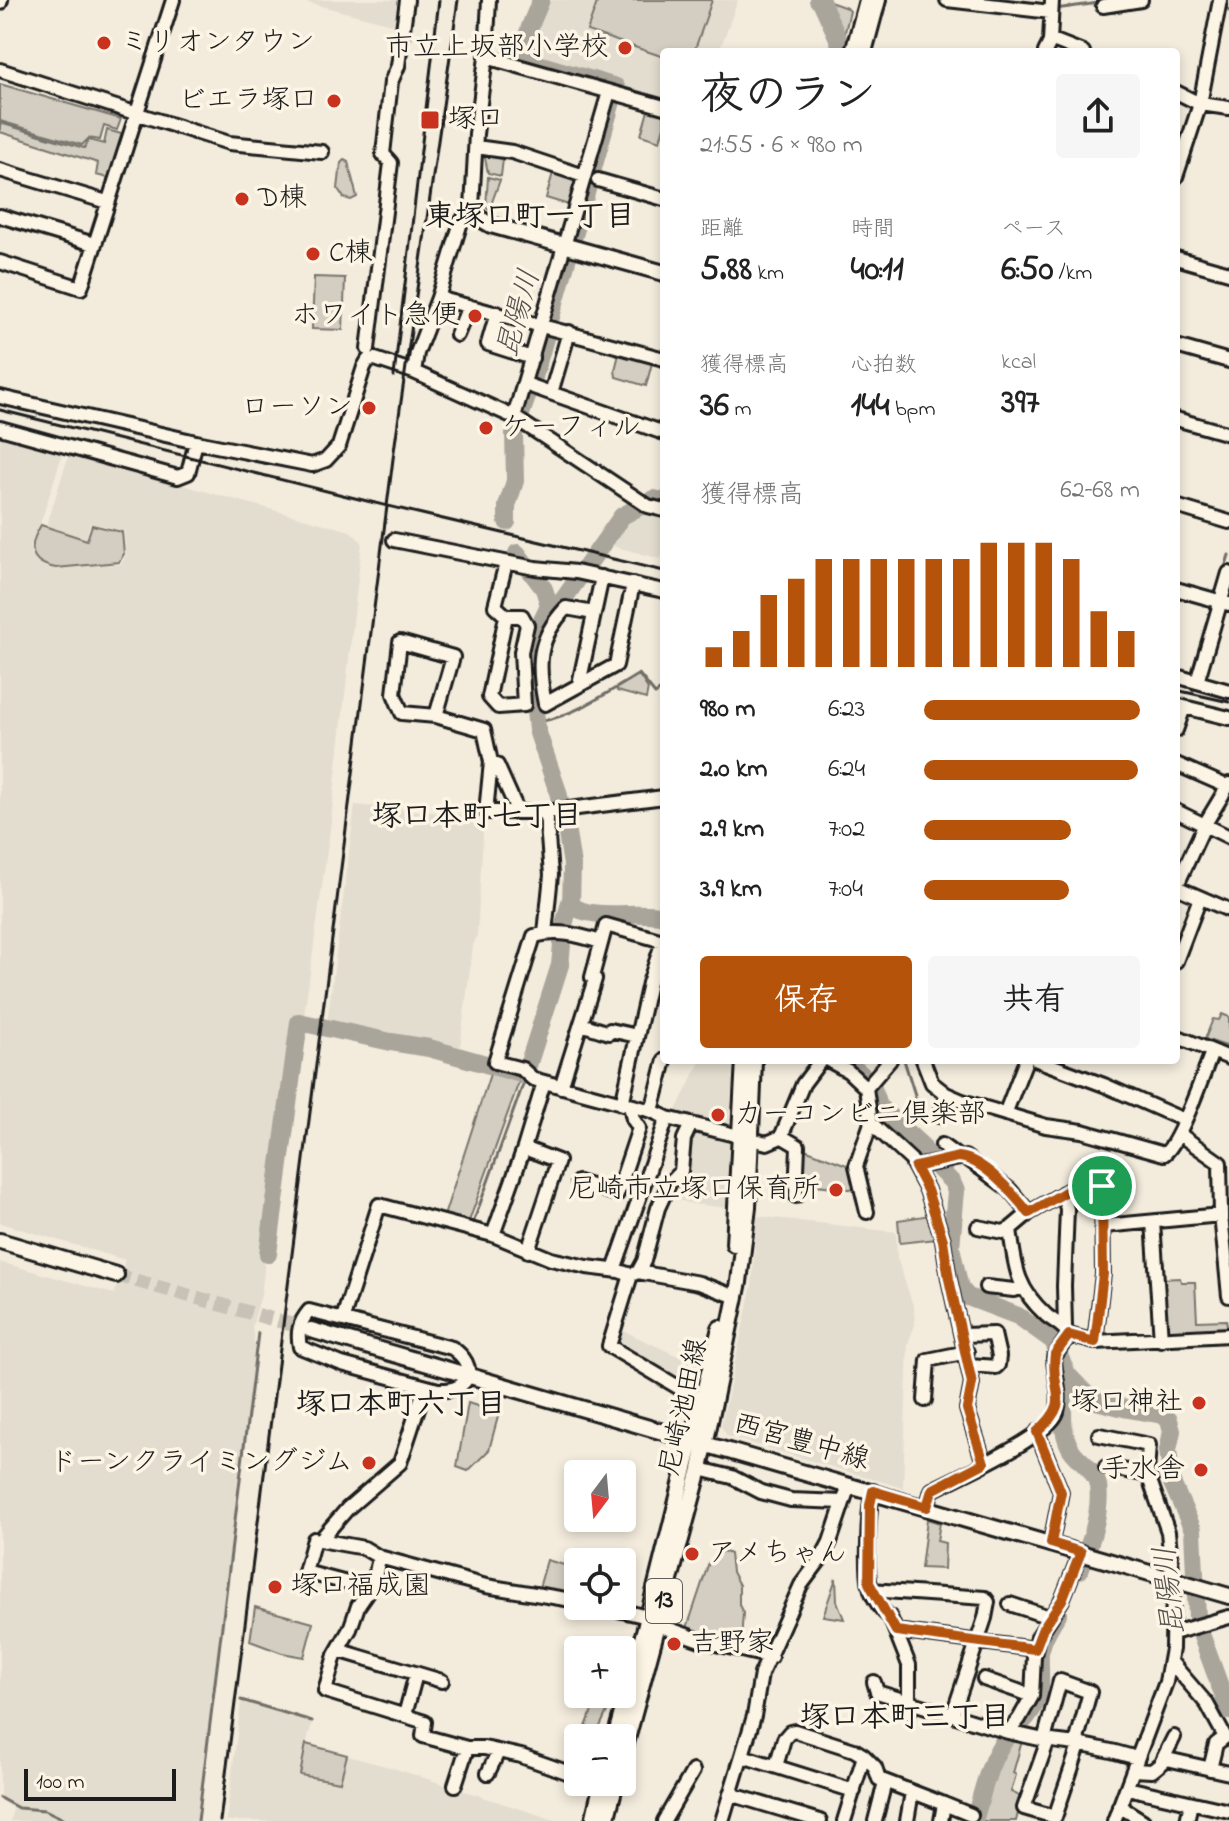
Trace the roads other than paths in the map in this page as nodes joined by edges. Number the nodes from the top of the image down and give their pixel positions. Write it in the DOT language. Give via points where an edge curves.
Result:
graph roads {
  1 [pos="173,0"];
  2 [pos="407,0"];
  3 [pos="489,0"];
  4 [pos="947,0"];
  5 [pos="1141,0"];
  6 [pos="868,2"];
  7 [pos="1216,3"];
  8 [pos="1052,6"];
  9 [pos="1103,6"];
  10 [pos="1048,46"];
  11 [pos="854,48"];
  12 [pos="864,48"];
  13 [pos="486,57"];
  14 [pos="0,70"];
  15 [pos="613,93"];
  16 [pos="1180,94"];
  17 [pos="1200,104"];
  18 [pos="660,106"];
  19 [pos="1229,108"];
  20 [pos="137,114"];
  21 [pos="476,147"];
  22 [pos="322,152"];
  23 [pos="1180,165"];
  24 [pos="0,170"];
  25 [pos="584,176"];
  26 [pos="598,180"];
  27 [pos="660,198"];
  28 [pos="107,202"];
  29 [pos="472,208"];
  30 [pos="0,216"];
  31 [pos="94,244"];
  32 [pos="569,246"];
  33 [pos="1180,259"];
  34 [pos="0,262"];
  35 [pos="660,272"];
  36 [pos="1229,273"];
  37 [pos="438,298"];
  38 [pos="469,306"];
  39 [pos="497,313"];
  40 [pos="545,326"];
  41 [pos="569,332"];
  42 [pos="457,335"];
  43 [pos="1180,347"];
  44 [pos="368,349"];
  45 [pos="532,358"];
  46 [pos="660,358"];
  47 [pos="1229,361"];
  48 [pos="414,372"];
  49 [pos="528,386"];
  50 [pos="551,393"];
  51 [pos="0,397"];
  52 [pos="518,420"];
  53 [pos="1180,420"];
  54 [pos="0,428"];
  55 [pos="660,432"];
  56 [pos="1229,434"];
  57 [pos="196,442"];
  58 [pos="1180,507"];
  59 [pos="660,509"];
  60 [pos="1229,522"];
  61 [pos="394,540"];
  62 [pos="512,564"];
  63 [pos="1229,573"];
  64 [pos="589,575"];
  65 [pos="633,584"];
  66 [pos="660,590"];
  67 [pos="1180,590"];
  68 [pos="1220,602"];
  69 [pos="594,613"];
  70 [pos="506,616"];
  71 [pos="1180,677"];
  72 [pos="1194,681"];
  73 [pos="579,684"];
  74 [pos="1229,691"];
  75 [pos="1180,706"];
  76 [pos="436,716"];
  77 [pos="1229,718"];
  78 [pos="491,762"];
  79 [pos="1180,766"];
  80 [pos="1227,785"];
  81 [pos="660,798"];
  82 [pos="557,811"];
  83 [pos="518,812"];
  84 [pos="1180,813"];
  85 [pos="1205,824"];
  86 [pos="1229,837"];
  87 [pos="1180,878"];
  88 [pos="1180,889"];
  89 [pos="1200,898"];
  90 [pos="1229,910"];
  91 [pos="545,933"];
  92 [pos="660,940"];
  93 [pos="601,942"];
  94 [pos="660,950"];
  95 [pos="1180,950"];
  96 [pos="581,1024"];
  97 [pos="637,1036"];
  98 [pos="1180,1038"];
  99 [pos="1212,1052"];
  100 [pos="1229,1058"];
  101 [pos="664,1064"];
  102 [pos="744,1064"];
  103 [pos="754,1064"];
  104 [pos="817,1064"];
  105 [pos="835,1064"];
  106 [pos="887,1064"];
  107 [pos="924,1064"];
  108 [pos="1024,1064"];
  109 [pos="1048,1064"];
  110 [pos="544,1082"];
  111 [pos="869,1085"];
  112 [pos="561,1087"];
  113 [pos="946,1094"];
  114 [pos="626,1105"];
  115 [pos="652,1111"];
  116 [pos="1005,1114"];
  117 [pos="940,1117"];
  118 [pos="667,1118"];
  119 [pos="1184,1120"];
  120 [pos="871,1123"];
  121 [pos="691,1124"];
  122 [pos="1179,1134"];
  123 [pos="781,1136"];
  124 [pos="745,1138"];
  125 [pos="942,1145"];
  126 [pos="524,1148"];
  127 [pos="958,1157"];
  128 [pos="927,1165"];
  129 [pos="1225,1165"];
  130 [pos="578,1182"];
  131 [pos="1063,1193"];
  132 [pos="796,1196"];
  133 [pos="867,1212"];
  134 [pos="1029,1213"];
  135 [pos="1224,1220"];
  136 [pos="1153,1222"];
  137 [pos="1104,1226"];
  138 [pos="978,1227"];
  139 [pos="1010,1229"];
  140 [pos="493,1235"];
  141 [pos="0,1241"];
  142 [pos="528,1251"];
  143 [pos="614,1270"];
  144 [pos="635,1274"];
  145 [pos="116,1275"];
  146 [pos="986,1287"];
  147 [pos="1023,1287"];
  148 [pos="728,1294"];
  149 [pos="1229,1296"];
  150 [pos="343,1318"];
  151 [pos="311,1330"];
  152 [pos="963,1335"];
  153 [pos="1066,1335"];
  154 [pos="1229,1335"];
  155 [pos="1161,1340"];
  156 [pos="1095,1342"];
  157 [pos="968,1359"];
  158 [pos="468,1375"];
  159 [pos="425,1387"];
  160 [pos="703,1398"];
  161 [pos="925,1400"];
  162 [pos="1037,1432"];
  163 [pos="1099,1435"];
  164 [pos="699,1441"];
  165 [pos="984,1463"];
  166 [pos="1106,1467"];
  167 [pos="700,1469"];
  168 [pos="1148,1475"];
  169 [pos="849,1485"];
  170 [pos="873,1491"];
  171 [pos="843,1502"];
  172 [pos="927,1507"];
  173 [pos="324,1540"];
  174 [pos="1051,1543"];
  175 [pos="1085,1553"];
  176 [pos="379,1557"];
  177 [pos="1173,1579"];
  178 [pos="370,1589"];
  179 [pos="871,1590"];
  180 [pos="1229,1596"];
  181 [pos="564,1599"];
  182 [pos="1010,1604"];
  183 [pos="636,1616"];
  184 [pos="1049,1617"];
  185 [pos="1229,1617"];
  186 [pos="653,1621"];
  187 [pos="896,1631"];
  188 [pos="1173,1633"];
  189 [pos="978,1640"];
  190 [pos="1035,1649"];
  191 [pos="338,1650"];
  192 [pos="771,1657"];
  193 [pos="1170,1661"];
  194 [pos="416,1674"];
  195 [pos="984,1679"];
  196 [pos="442,1681"];
  197 [pos="874,1682"];
  198 [pos="1032,1696"];
  199 [pos="910,1706"];
  200 [pos="953,1714"];
  201 [pos="405,1715"];
  202 [pos="620,1724"];
  203 [pos="630,1724"];
  204 [pos="1012,1733"];
  205 [pos="1174,1737"];
  206 [pos="1046,1740"];
  207 [pos="1078,1743"];
  208 [pos="467,1748"];
  209 [pos="498,1752"];
  210 [pos="742,1756"];
  211 [pos="864,1756"];
  212 [pos="1162,1761"];
  213 [pos="1135,1764"];
  214 [pos="776,1766"];
  215 [pos="1210,1769"];
  216 [pos="564,1771"];
  217 [pos="693,1771"];
  218 [pos="488,1773"];
  219 [pos="1229,1773"];
  220 [pos="885,1782"];
  221 [pos="455,1785"];
  222 [pos="1127,1788"];
  223 [pos="854,1791"];
  224 [pos="912,1792"];
  225 [pos="730,1794"];
  226 [pos="602,1796"];
  227 [pos="607,1796"];
  228 [pos="1191,1803"];
  229 [pos="944,1804"];
  230 [pos="1119,1806"];
  231 [pos="1229,1811"];
  232 [pos="971,1815"];
  233 [pos="593,1821"];
  234 [pos="606,1821"];
  235 [pos="664,1821"];
  236 [pos="722,1821"];
  237 [pos="820,1821"];
  238 [pos="844,1821"];
  239 [pos="875,1821"];
  240 [pos="907,1821"];
  241 [pos="941,1821"];
  242 [pos="1114,1821"];
  243 [pos="1143,1821"];
  244 [pos="1187,1821"];
  1 -- 20 [label="street"];
  2 -- 44 [label="street" via="391,82 383,154 392,159"];
  3 -- 13 [label="street"];
  4 -- 8 [label="street"];
  5 -- 9 [label="street"];
  6 -- 11 [label="main road"];
  6 -- 12 [label="main road"];
  7 -- 17 [label="street"];
  8 -- 10 [label="street"];
  13 -- 15 [label="street"];
  13 -- 21 [label="street"];
  14 -- 20 [label="street"];
  15 -- 18 [label="street"];
  15 -- 25 [label="street"];
  16 -- 17 [label="street"];
  17 -- 19 [label="street"];
  17 -- 23 [label="street"];
  20 -- 22 [label="street" via="238,145"];
  20 -- 28 [label="street"];
  21 -- 25 [label="street" via="499,149"];
  21 -- 29 [label="street"];
  24 -- 28 [label="street"];
  25 -- 32 [label="street"];
  26 -- 27 [label="street"];
  28 -- 31 [label="street"];
  29 -- 32 [label="main road" via="491,225"];
  29 -- 37 [label="street" via="461,222"];
  30 -- 31 [label="street"];
  31 -- 34 [label="street" via="81,288"];
  32 -- 35 [label="main road"];
  32 -- 40 [label="street"];
  33 -- 36 [label="street"];
  37 -- 38 [label="street"];
  37 -- 48 [label="street"];
  38 -- 39 [label="street"];
  38 -- 42 [label="street"];
  39 -- 40 [label="street"];
  39 -- 45 [label="street" via="488,344"];
  40 -- 41 [label="street"];
  40 -- 45 [label="street"];
  41 -- 46 [label="street"];
  41 -- 50 [label="street"];
  43 -- 47 [label="street"];
  45 -- 49 [label="street"];
  48 -- 52 [label="street"];
  48 -- 57 [label="street" via="368,360 339,446 321,463 306,465"];
  49 -- 50 [label="street"];
  49 -- 52 [label="street"];
  50 -- 55 [label="street"];
  51 -- 57 [label="street"];
  52 -- 59 [label="street"];
  53 -- 56 [label="street"];
  54 -- 57 [label="street" via="178,477 188,473"];
  58 -- 60 [label="street"];
  61 -- 62 [label="street"];
  62 -- 64 [label="street"];
  62 -- 70 [label="street" via="495,606"];
  63 -- 68 [label="street"];
  64 -- 65 [label="street"];
  64 -- 69 [label="street"];
  65 -- 66 [label="street"];
  65 -- 73 [label="street" via="616,665"];
  67 -- 68 [label="street"];
  68 -- 72 [label="street"];
  69 -- 73 [label="street"];
  69 -- 73 [label="street" via="566,608 542,644 545,704"];
  70 -- 70 [label="street" via="489,697 498,707 524,705 521,652 527,625 522,616"];
  71 -- 72 [label="street"];
  72 -- 74 [label="street"];
  75 -- 77 [label="street"];
  76 -- 76 [label="street" via="402,713 394,694 400,642 453,657"];
  76 -- 78 [label="street" via="484,730"];
  78 -- 83 [label="street"];
  78 -- 83 [label="street" via="486,812"];
  79 -- 80 [label="street"];
  80 -- 85 [label="street"];
  81 -- 82 [label="street"];
  82 -- 83 [label="street"];
  82 -- 91 [label="street"];
  84 -- 85 [label="street"];
  85 -- 86 [label="street"];
  85 -- 87 [label="street"];
  88 -- 89 [label="street"];
  89 -- 90 [label="street"];
  89 -- 95 [label="street"];
  91 -- 93 [label="street"];
  91 -- 110 [label="street" via="534,936 495,1062"];
  92 -- 93 [label="street" via="606,925"];
  93 -- 96 [label="street"];
  94 -- 97 [label="street"];
  96 -- 97 [label="street"];
  96 -- 112 [label="street"];
  97 -- 114 [label="street"];
  98 -- 99 [label="street"];
  99 -- 100 [label="street"];
  99 -- 119 [label="street"];
  101 -- 115 [label="street"];
  102 -- 124 [label="main road, 尼崎池田線 / 13"];
  103 -- 124 [label="main road, 尼崎池田線 / 13"];
  104 -- 123 [label="street" via="798,1093"];
  105 -- 111 [label="street"];
  106 -- 111 [label="street"];
  107 -- 113 [label="street" via="929,1080"];
  108 -- 116 [label="street"];
  109 -- 119 [label="street"];
  110 -- 112 [label="street"];
  110 -- 126 [label="street"];
  111 -- 120 [label="street"];
  112 -- 114 [label="street"];
  113 -- 116 [label="street"];
  113 -- 117 [label="street"];
  114 -- 115 [label="street"];
  114 -- 130 [label="street" via="639,1128 617,1194"];
  115 -- 118 [label="street"];
  116 -- 122 [label="street" via="1164,1154"];
  118 -- 121 [label="street"];
  118 -- 143 [label="street"];
  119 -- 122 [label="street"];
  120 -- 128 [label="street" via="911,1160"];
  120 -- 133 [label="street" via="856,1166"];
  121 -- 124 [label="street"];
  121 -- 144 [label="street" via="681,1171 658,1208 650,1246"];
  122 -- 129 [label="street"];
  123 -- 124 [label="street" via="772,1143"];
  123 -- 132 [label="street" via="798,1146"];
  124 -- 148 [label="main road, 尼崎池田線 / 13"];
  124 -- 164 [label="main road, 尼崎池田線 / 13" via="748,1207 739,1282"];
  125 -- 127 [label="street"];
  126 -- 140 [label="street"];
  126 -- 142 [label="street" via="558,1161"];
  127 -- 128 [label="street"];
  127 -- 134 [label="street" via="1000,1182"];
  128 -- 152 [label="street"];
  129 -- 135 [label="street"];
  131 -- 134 [label="street"];
  131 -- 137 [label="street" via="1102,1186"];
  131 -- 153 [label="street"];
  134 -- 139 [label="street"];
  135 -- 136 [label="street"];
  135 -- 149 [label="street"];
  136 -- 137 [label="street"];
  136 -- 155 [label="street"];
  137 -- 156 [label="street"];
  138 -- 139 [label="street"];
  139 -- 147 [label="street"];
  140 -- 142 [label="street"];
  140 -- 150 [label="street" via="379,1205"];
  141 -- 145 [label="main road"];
  142 -- 143 [label="street"];
  143 -- 144 [label="street"];
  144 -- 148 [label="street" via="699,1283"];
  144 -- 160 [label="street" via="609,1346"];
  146 -- 147 [label="street"];
  147 -- 153 [label="street"];
  148 -- 160 [label="main road, 尼崎池田線 / 13"];
  150 -- 158 [label="street" via="452,1348 464,1356"];
  150 -- 159 [label="street" via="309,1311 301,1321 300,1347"];
  151 -- 158 [label="main road, 西宮豊中線"];
  152 -- 157 [label="street"];
  152 -- 157 [label="street" via="994,1334 997,1346 998,1365"];
  153 -- 156 [label="street"];
  153 -- 162 [label="street" via="1055,1354 1057,1411"];
  154 -- 155 [label="street"];
  155 -- 156 [label="street"];
  157 -- 161 [label="street" via="928,1360"];
  157 -- 165 [label="street" via="972,1383 967,1409"];
  158 -- 159 [label="street" via="454,1391"];
  158 -- 164 [label="main road, 西宮豊中線"];
  159 -- 173 [label="street" via="400,1463 348,1508"];
  160 -- 164 [label="main road, 尼崎池田線 / 13"];
  162 -- 165 [label="street"];
  162 -- 174 [label="street" via="1061,1492"];
  163 -- 168 [label="street" via="1149,1445"];
  164 -- 167 [label="main road, 尼崎池田線 / 13"];
  164 -- 169 [label="main road, 西宮豊中線"];
  164 -- 186 [label="main road, 尼崎池田線 / 13"];
  165 -- 172 [label="street" via="932,1490"];
  166 -- 168 [label="street"];
  167 -- 171 [label="street" via="791,1500"];
  167 -- 186 [label="main road, 尼崎池田線 / 13"];
  168 -- 177 [label="street" via="1168,1532"];
  169 -- 170 [label="main road, 西宮豊中線"];
  169 -- 171 [label="street"];
  170 -- 172 [label="main road, 西宮豊中線"];
  170 -- 179 [label="street"];
  171 -- 192 [label="street" via="830,1542 801,1585"];
  172 -- 174 [label="main road, 西宮豊中線"];
  173 -- 176 [label="street" via="364,1548"];
  173 -- 178 [label="street" via="314,1539 305,1572"];
  174 -- 175 [label="main road, 西宮豊中線"];
  175 -- 177 [label="main road, 西宮豊中線"];
  175 -- 184 [label="street"];
  176 -- 178 [label="street"];
  176 -- 181 [label="street" via="486,1586"];
  177 -- 180 [label="main road, 西宮豊中線"];
  177 -- 188 [label="street"];
  178 -- 191 [label="street"];
  179 -- 187 [label="street"];
  179 -- 189 [label="street" via="985,1598"];
  182 -- 184 [label="street"];
  183 -- 186 [label="street"];
  184 -- 190 [label="street"];
  185 -- 188 [label="street"];
  186 -- 192 [label="street" via="703,1641"];
  186 -- 202 [label="main road, 尼崎池田線 / 13"];
  186 -- 203 [label="main road, 尼崎池田線 / 13"];
  187 -- 189 [label="street"];
  187 -- 199 [label="street" via="909,1665"];
  188 -- 193 [label="street"];
  189 -- 190 [label="street"];
  189 -- 200 [label="street"];
  190 -- 198 [label="street"];
  191 -- 194 [label="street"];
  191 -- 201 [label="street" via="325,1691"];
  192 -- 210 [label="street" via="761,1674"];
  193 -- 213 [label="street"];
  193 -- 215 [label="street" via="1207,1704 1225,1737 1216,1744"];
  194 -- 196 [label="street"];
  194 -- 201 [label="street"];
  195 -- 198 [label="street"];
  197 -- 199 [label="street" via="877,1692"];
  198 -- 204 [label="street"];
  199 -- 200 [label="street"];
  200 -- 204 [label="street"];
  201 -- 208 [label="street" via="425,1722 423,1736"];
  204 -- 206 [label="street"];
  205 -- 212 [label="street"];
  206 -- 207 [label="street"];
  206 -- 207 [label="street" via="1060,1681 1090,1692"];
  206 -- 207 [label="street" via="1024,1808 1055,1817"];
  207 -- 213 [label="street"];
  208 -- 209 [label="street"];
  208 -- 221 [label="street"];
  209 -- 216 [label="street"];
  209 -- 218 [label="street"];
  210 -- 214 [label="street"];
  210 -- 225 [label="street"];
  211 -- 214 [label="street" via="795,1731 784,1739"];
  211 -- 220 [label="street"];
  211 -- 223 [label="street"];
  212 -- 213 [label="street" via="1152,1771"];
  212 -- 215 [label="street"];
  213 -- 222 [label="street"];
  214 -- 223 [label="street"];
  215 -- 219 [label="street"];
  217 -- 235 [label="street"];
  220 -- 224 [label="street"];
  220 -- 239 [label="street"];
  222 -- 228 [label="street"];
  222 -- 230 [label="street"];
  223 -- 238 [label="street"];
  224 -- 229 [label="street"];
  224 -- 240 [label="street"];
  225 -- 236 [label="street"];
  225 -- 237 [label="street"];
  226 -- 233 [label="main road"];
  227 -- 234 [label="main road"];
  228 -- 231 [label="street"];
  228 -- 244 [label="street"];
  229 -- 232 [label="street"];
  229 -- 241 [label="street"];
  230 -- 242 [label="street"];
  230 -- 243 [label="street"];
}
